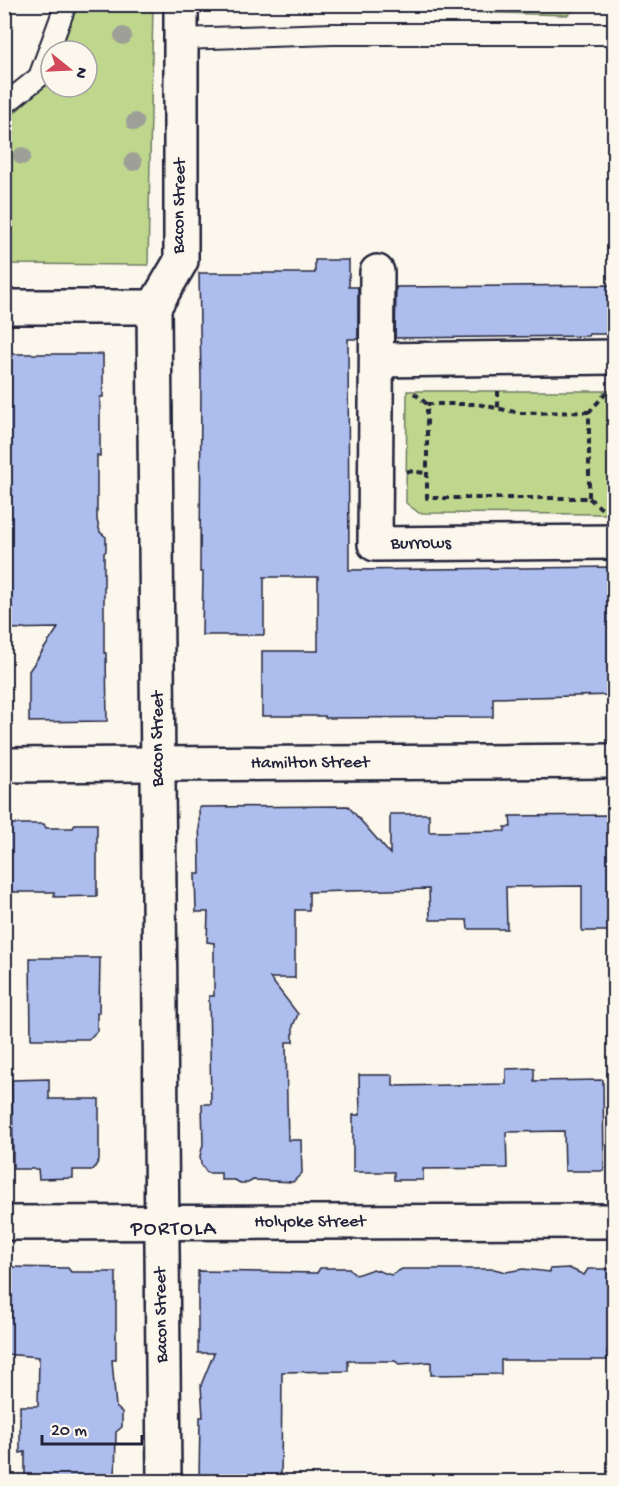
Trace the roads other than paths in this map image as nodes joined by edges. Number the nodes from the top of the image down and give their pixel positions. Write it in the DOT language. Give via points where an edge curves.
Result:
graph roads {
  1 [pos="66,4"];
  2 [pos="181,4"];
  3 [pos="615,34"];
  4 [pos="181,39"];
  5 [pos="4,105"];
  6 [pos="377,272"];
  7 [pos="4,307"];
  8 [pos="154,307"];
  9 [pos="615,357"];
  10 [pos="377,360"];
  11 [pos="615,542"];
  12 [pos="615,761"];
  13 [pos="4,765"];
  14 [pos="159,765"];
  15 [pos="615,1221"];
  16 [pos="4,1223"];
  17 [pos="161,1223"];
  18 [pos="164,1482"];
  1 -- 5 [label="lane" via="39,77"];
  2 -- 4 [label="street, Bacon Street"];
  3 -- 4 [label="lane" via="333,34"];
  4 -- 8 [label="street, Bacon Street" via="181,261"];
  6 -- 10 [label="street, Burrows"];
  7 -- 8 [label="street"];
  8 -- 14 [label="street, Bacon Street"];
  9 -- 10 [label="street"];
  10 -- 11 [label="street, Burrows" via="375,544"];
  12 -- 14 [label="street, Hamilton Street"];
  13 -- 14 [label="street, Hamilton Street"];
  14 -- 17 [label="street, Bacon Street"];
  15 -- 17 [label="street, Holyoke Street"];
  16 -- 17 [label="street, Holyoke Street"];
  17 -- 18 [label="street, Bacon Street"];
}
